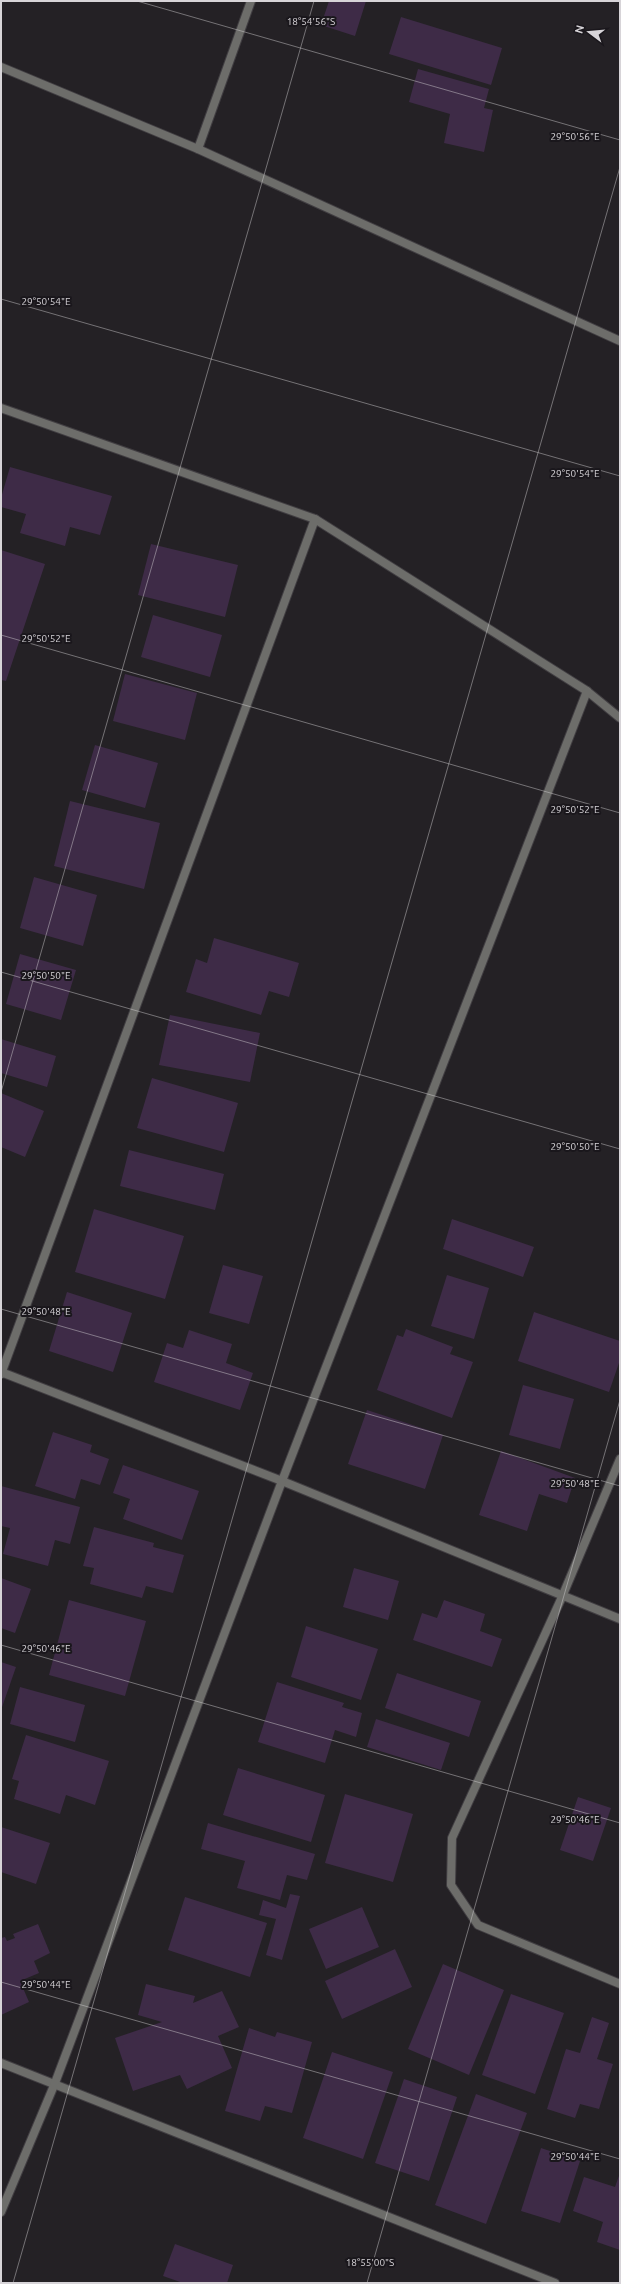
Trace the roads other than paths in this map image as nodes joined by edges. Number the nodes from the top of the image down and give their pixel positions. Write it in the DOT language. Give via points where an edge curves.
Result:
graph roads {
  1 [pos="251,1"];
  2 [pos="1,67"];
  3 [pos="198,149"];
  4 [pos="620,341"];
  5 [pos="1,408"];
  6 [pos="314,519"];
  7 [pos="588,691"];
  8 [pos="620,718"];
  9 [pos="1,1373"];
  10 [pos="620,1459"];
  11 [pos="282,1480"];
  12 [pos="562,1597"];
  13 [pos="620,1619"];
  14 [pos="620,1984"];
  15 [pos="1,2064"];
  16 [pos="54,2083"];
  17 [pos="1,2212"];
  18 [pos="555,2283"];
  1 -- 3 [label="street"];
  2 -- 3 [label="street"];
  3 -- 4 [label="street"];
  5 -- 6 [label="street"];
  6 -- 7 [label="street"];
  6 -- 9 [label="street"];
  7 -- 8 [label="street"];
  7 -- 11 [label="street"];
  9 -- 11 [label="street"];
  10 -- 12 [label="street"];
  11 -- 12 [label="street"];
  11 -- 16 [label="street"];
  12 -- 13 [label="street"];
  12 -- 14 [label="street" via="452,1838 451,1885 478,1924"];
  15 -- 16 [label="street"];
  16 -- 17 [label="street"];
  16 -- 18 [label="street"];
}
